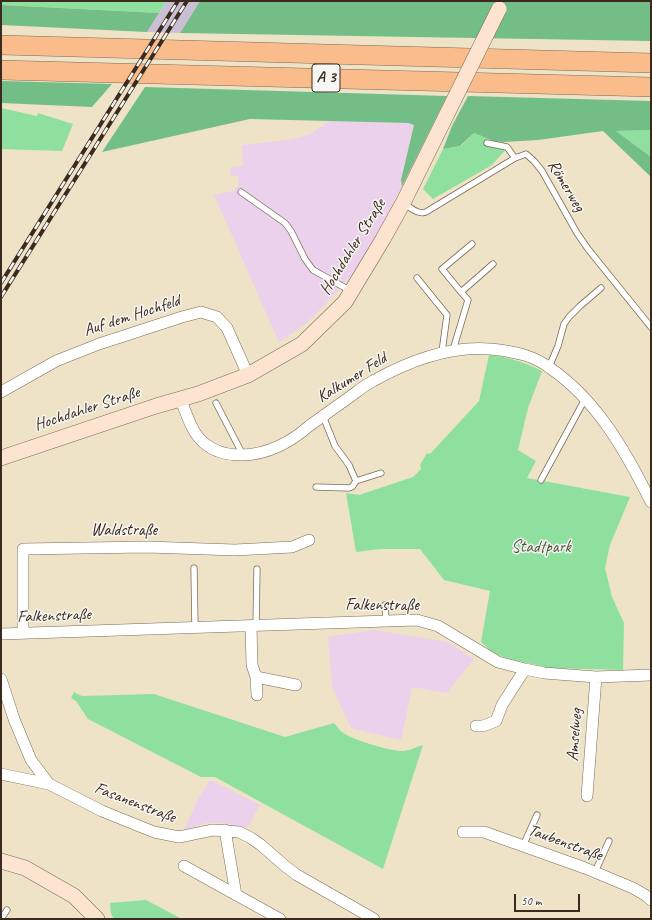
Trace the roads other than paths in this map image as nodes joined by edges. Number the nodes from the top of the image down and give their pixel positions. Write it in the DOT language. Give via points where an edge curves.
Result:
graph roads {
  1 [pos="501,5"];
  2 [pos="1,45"];
  3 [pos="651,63"];
  4 [pos="1,70"];
  5 [pos="651,87"];
  6 [pos="487,143"];
  7 [pos="515,158"];
  8 [pos="241,192"];
  9 [pos="403,203"];
  10 [pos="472,244"];
  11 [pos="493,264"];
  12 [pos="417,278"];
  13 [pos="601,288"];
  14 [pos="351,292"];
  15 [pos="461,292"];
  16 [pos="651,327"];
  17 [pos="453,350"];
  18 [pos="442,352"];
  19 [pos="549,367"];
  20 [pos="248,376"];
  21 [pos="1,392"];
  22 [pos="180,398"];
  23 [pos="585,399"];
  24 [pos="216,403"];
  25 [pos="323,416"];
  26 [pos="243,455"];
  27 [pos="1,458"];
  28 [pos="382,473"];
  29 [pos="541,480"];
  30 [pos="356,481"];
  31 [pos="316,487"];
  32 [pos="651,502"];
  33 [pos="308,540"];
  34 [pos="194,568"];
  35 [pos="257,569"];
  36 [pos="385,605"];
  37 [pos="386,621"];
  38 [pos="254,626"];
  39 [pos="195,628"];
  40 [pos="23,633"];
  41 [pos="1,634"];
  42 [pos="525,669"];
  43 [pos="651,674"];
  44 [pos="256,677"];
  45 [pos="596,677"];
  46 [pos="1,679"];
  47 [pos="296,685"];
  48 [pos="257,695"];
  49 [pos="476,726"];
  50 [pos="31,760"];
  51 [pos="1,774"];
  52 [pos="20,777"];
  53 [pos="48,784"];
  54 [pos="587,796"];
  55 [pos="537,814"];
  56 [pos="225,830"];
  57 [pos="463,832"];
  58 [pos="609,841"];
  59 [pos="522,846"];
  60 [pos="1,861"];
  61 [pos="184,866"];
  62 [pos="595,872"];
  63 [pos="236,895"];
  64 [pos="651,900"];
  65 [pos="7,910"];
  66 [pos="1,919"];
  67 [pos="97,919"];
  68 [pos="280,919"];
  69 [pos="374,919"];
  1 -- 9 [label="main road, Hochdahler Straße, bridge"];
  2 -- 3 [label="highway, A 3"];
  4 -- 5 [label="highway, A 3"];
  6 -- 7 [label="lane" via="507,147"];
  7 -- 9 [label="lane" via="426,212 419,212"];
  7 -- 16 [label="lane, Römerweg" via="526,154 534,161 588,249"];
  8 -- 14 [label="lane" via="285,223 313,270"];
  9 -- 14 [label="main road, Hochdahler Straße"];
  10 -- 15 [label="lane" via="442,270"];
  11 -- 15 [label="lane"];
  12 -- 18 [label="lane" via="447,315"];
  13 -- 19 [label="lane" via="564,324"];
  14 -- 20 [label="main road, Hochdahler Straße" via="345,302 302,344"];
  15 -- 17 [label="lane" via="468,300"];
  17 -- 18 [label="street, Kalkumer Feld"];
  17 -- 19 [label="street, Kalkumer Feld" via="486,348 525,354"];
  18 -- 25 [label="street, Kalkumer Feld" via="423,357 373,381"];
  19 -- 23 [label="street, Kalkumer Feld"];
  20 -- 21 [label="street, Auf dem Hochfeld" via="227,328 217,317 201,312 56,360"];
  20 -- 22 [label="main road, Hochdahler Straße"];
  22 -- 26 [label="street, Kalkumer Feld" via="195,433 204,443 217,452"];
  22 -- 27 [label="main road, Hochdahler Straße"];
  23 -- 29 [label="lane"];
  23 -- 32 [label="street, Kalkumer Feld" via="629,459"];
  24 -- 26 [label="lane"];
  25 -- 26 [label="street, Kalkumer Feld" via="278,447"];
  25 -- 30 [label="lane" via="335,446 349,465"];
  28 -- 30 [label="lane"];
  30 -- 31 [label="lane" via="349,488"];
  33 -- 40 [label="street, Waldstraße" via="292,547 235,550 147,547 23,549"];
  34 -- 39 [label="lane"];
  35 -- 38 [label="lane"];
  36 -- 37 [label="lane"];
  37 -- 38 [label="street, Falkenstraße"];
  37 -- 42 [label="street, Falkenstraße" via="417,620 438,626 498,662"];
  38 -- 39 [label="street, Falkenstraße"];
  38 -- 44 [label="street" via="252,665"];
  39 -- 40 [label="street, Falkenstraße"];
  40 -- 41 [label="street, Falkenstraße"];
  42 -- 45 [label="street, Falkenstraße"];
  42 -- 49 [label="street" via="502,705 496,720 483,726"];
  43 -- 45 [label="street, Falkenstraße"];
  44 -- 47 [label="street"];
  44 -- 48 [label="street"];
  45 -- 54 [label="street, Amselweg"];
  46 -- 50 [label="street, Fasanenstraße"];
  50 -- 52 [label="street"];
  50 -- 53 [label="street, Fasanenstraße"];
  51 -- 52 [label="street"];
  52 -- 53 [label="street"];
  53 -- 56 [label="street, Fasanenstraße" via="102,811 154,832 179,837"];
  55 -- 59 [label="lane"];
  56 -- 63 [label="street"];
  56 -- 69 [label="street, Fasanenstraße" via="239,832 251,838 297,875"];
  57 -- 59 [label="street, Taubenstraße" via="484,832"];
  58 -- 62 [label="lane"];
  59 -- 62 [label="street, Taubenstraße"];
  60 -- 67 [label="main road" via="25,868 74,896"];
  61 -- 63 [label="street"];
  62 -- 64 [label="street, Taubenstraße" via="646,894"];
  63 -- 68 [label="street"];
  65 -- 66 [label="lane"];
}
